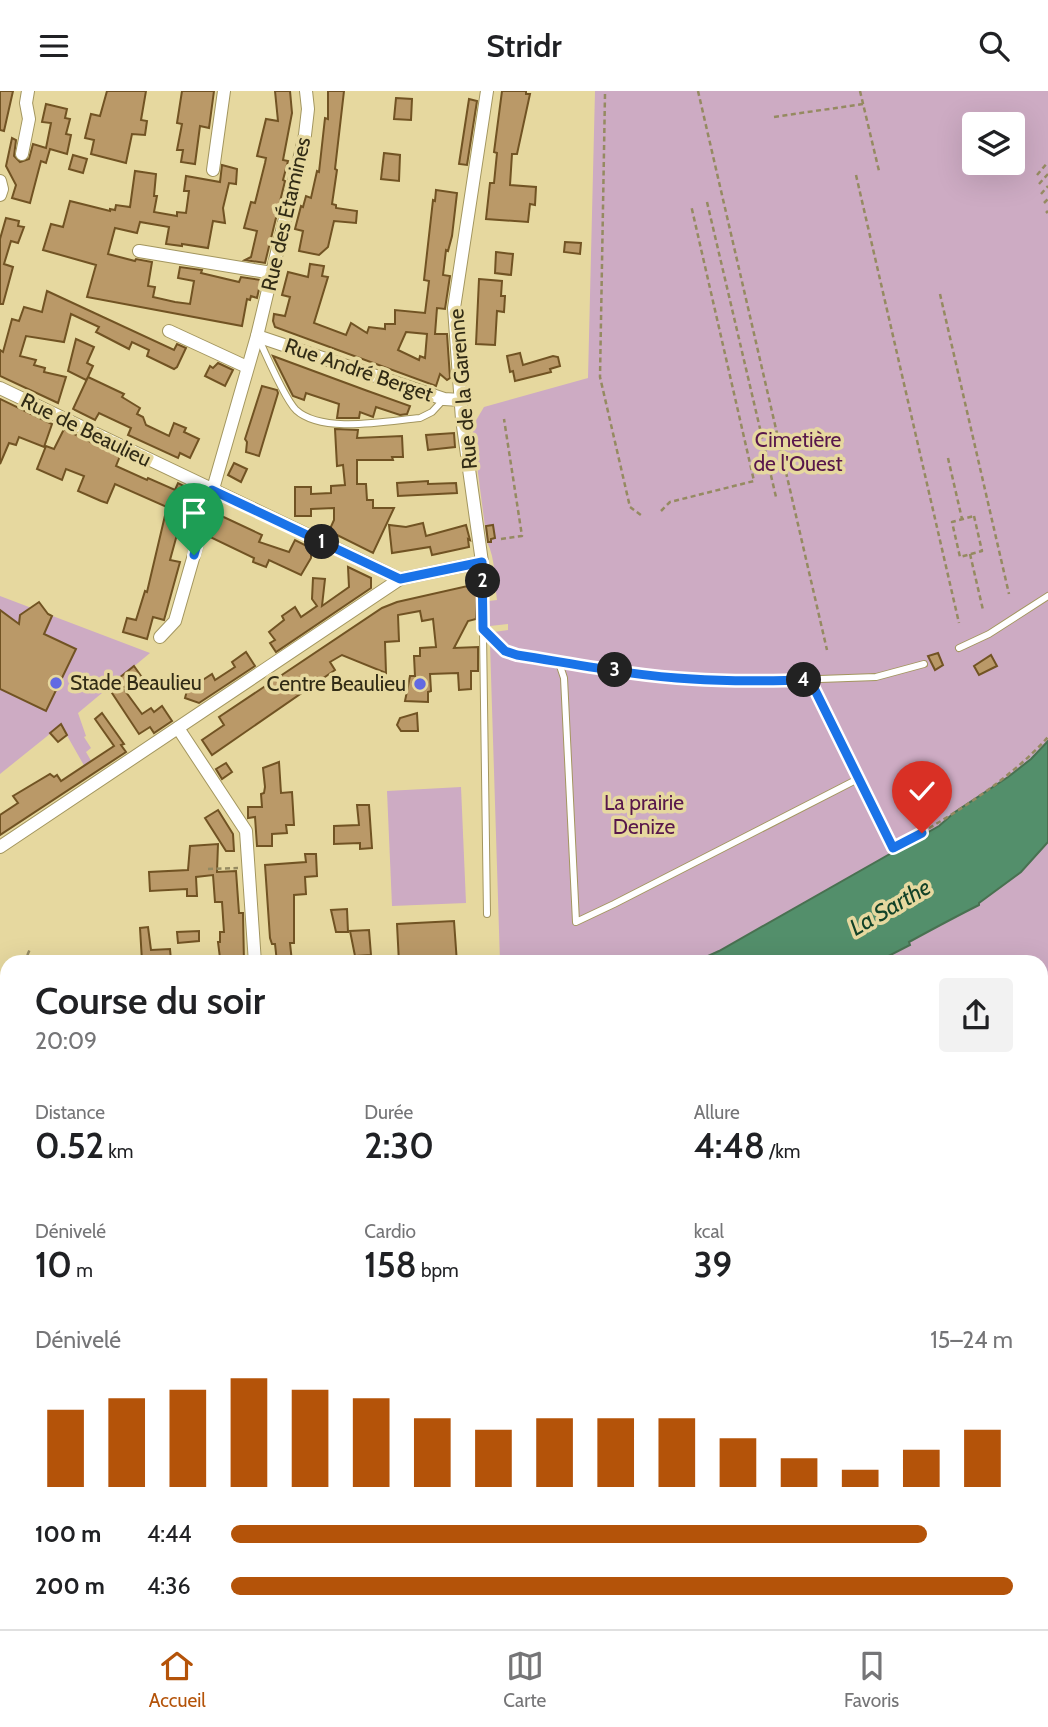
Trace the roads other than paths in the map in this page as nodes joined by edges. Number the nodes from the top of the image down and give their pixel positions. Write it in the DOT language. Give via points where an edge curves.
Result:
graph roads {
  1 [pos="28,91"];
  2 [pos="224,91"];
  3 [pos="306,91"];
  4 [pos="487,91"];
  5 [pos="22,154"];
  6 [pos="213,170"];
  7 [pos="0,181"];
  8 [pos="0,195"];
  9 [pos="139,251"];
  10 [pos="272,273"];
  11 [pos="169,331"];
  12 [pos="257,335"];
  13 [pos="247,367"];
  14 [pos="0,389"];
  15 [pos="444,399"];
  16 [pos="461,400"];
  17 [pos="212,490"];
  18 [pos="482,562"];
  19 [pos="400,579"];
  20 [pos="1048,596"];
  21 [pos="483,629"];
  22 [pos="160,637"];
  23 [pos="959,648"];
  24 [pos="551,660"];
  25 [pos="925,664"];
  26 [pos="178,729"];
  27 [pos="853,781"];
  28 [pos="0,847"];
  29 [pos="487,914"];
  30 [pos="254,955"];
  1 -- 5 [label="street" via="29,119"];
  2 -- 6 [label="street"];
  3 -- 10 [label="street, Rue des Étamines" via="305,135"];
  4 -- 16 [label="street, Rue de la Garenne" via="454,308"];
  7 -- 8 [label="street"];
  9 -- 10 [label="street"];
  10 -- 12 [label="street, Rue des Étamines"];
  11 -- 13 [label="street"];
  12 -- 13 [label="street, Rue des Étamines"];
  12 -- 15 [label="street, Rue André Berget"];
  12 -- 15 [label="lane" via="295,409 310,419 332,424 419,418"];
  13 -- 17 [label="street, Rue des Étamines"];
  14 -- 17 [label="street, Rue de Beaulieu"];
  15 -- 16 [label="street, Rue André Berget"];
  16 -- 18 [label="street, Rue de la Garenne"];
  17 -- 19 [label="street, Rue de Beaulieu"];
  17 -- 22 [label="street, Rue des Étamines" via="175,621"];
  18 -- 19 [label="street"];
  18 -- 21 [label="lane"];
  19 -- 26 [label="street"];
  20 -- 23 [label="lane"];
  21 -- 24 [label="lane" via="505,651"];
  21 -- 29 [label="lane"];
  24 -- 25 [label="lane" via="691,679 764,681 876,677"];
  24 -- 27 [label="lane" via="560,666 564,678 576,922"];
  26 -- 28 [label="street"];
  26 -- 30 [label="street" via="246,831"];
}
